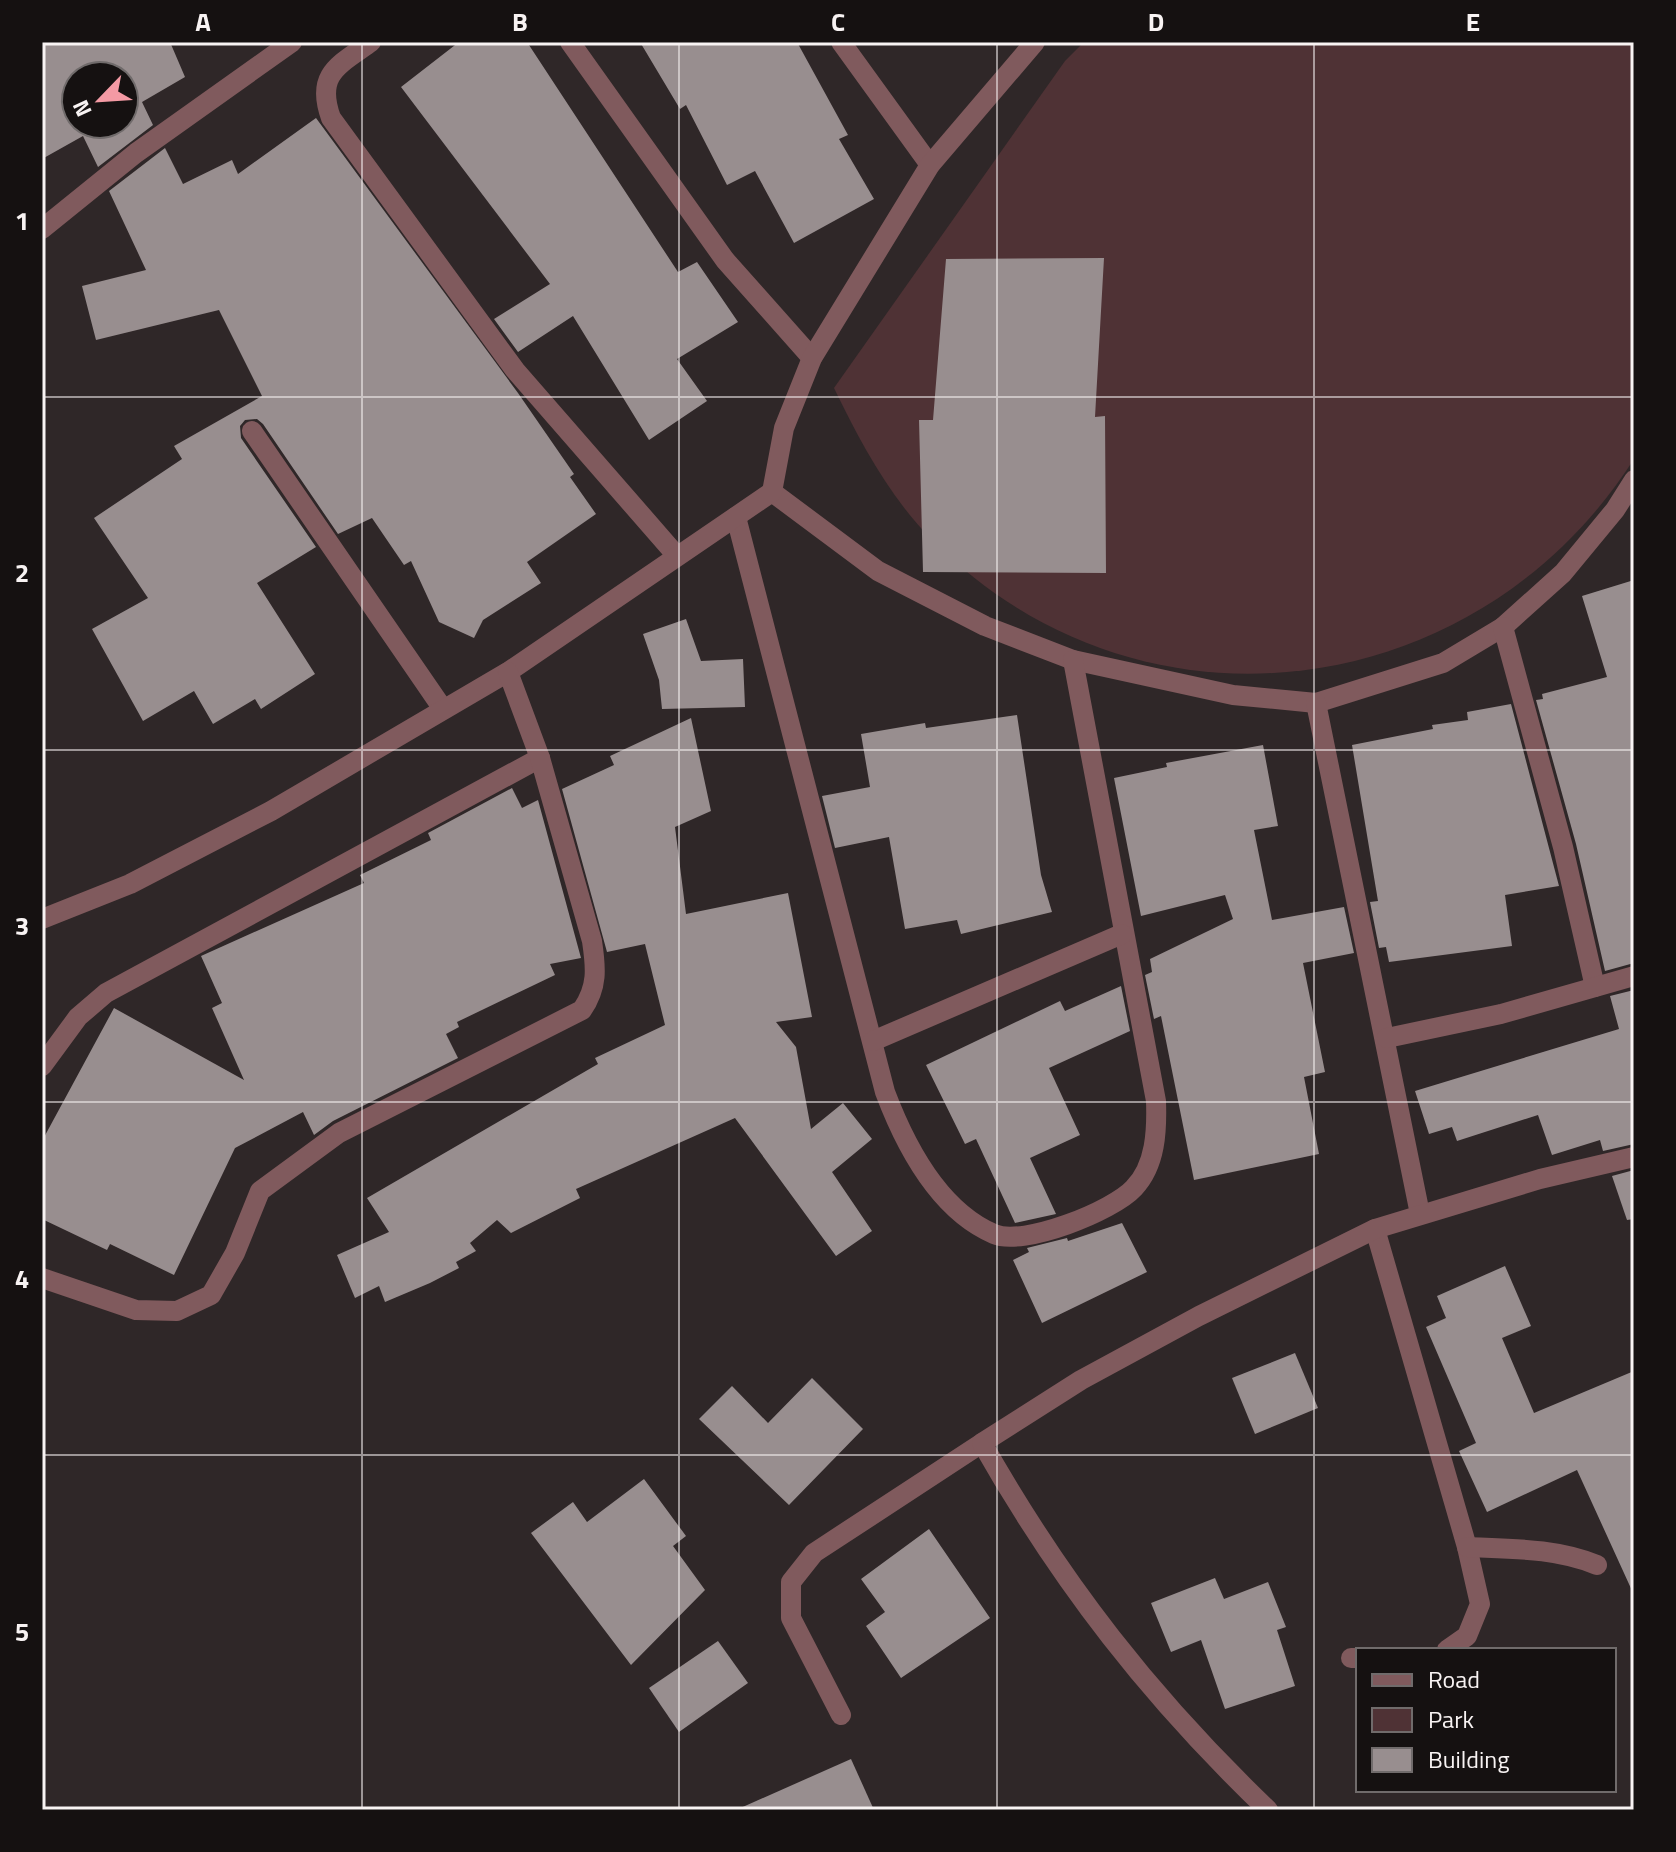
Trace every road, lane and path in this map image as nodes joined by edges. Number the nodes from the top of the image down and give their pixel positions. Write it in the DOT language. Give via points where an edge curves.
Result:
graph roads {
  1 [pos="292,42"];
  2 [pos="371,42"];
  3 [pos="570,42"];
  4 [pos="841,42"];
  5 [pos="1035,42"];
  6 [pos="930,165"];
  7 [pos="42,229"];
  8 [pos="812,358"];
  9 [pos="252,431"];
  10 [pos="1634,480"];
  11 [pos="772,492"];
  12 [pos="736,517"];
  13 [pos="677,556"];
  14 [pos="1503,627"];
  15 [pos="1073,660"];
  16 [pos="508,672"];
  17 [pos="1316,703"];
  18 [pos="443,709"];
  19 [pos="540,758"];
  20 [pos="42,919"];
  21 [pos="1122,934"];
  22 [pos="1634,976"];
  23 [pos="1595,987"];
  24 [pos="1387,1038"];
  25 [pos="873,1041"];
  26 [pos="42,1066"];
  27 [pos="1634,1157"];
  28 [pos="1420,1214"];
  29 [pos="1375,1229"];
  30 [pos="42,1278"];
  31 [pos="982,1443"];
  32 [pos="1467,1547"];
  33 [pos="1597,1565"];
  34 [pos="1450,1648"];
  35 [pos="841,1715"];
  36 [pos="1268,1810"];
  1 -- 7 [label="street" via="136,153"];
  2 -- 13 [label="street" via="327,78 324,99 331,118 515,370"];
  3 -- 8 [label="street" via="725,260"];
  4 -- 6 [label="street"];
  5 -- 6 [label="street"];
  6 -- 8 [label="street"];
  8 -- 11 [label="street" via="784,428"];
  9 -- 18 [label="street"];
  10 -- 14 [label="street" via="1563,573"];
  11 -- 12 [label="street"];
  11 -- 15 [label="street" via="892,578 972,620"];
  12 -- 13 [label="street"];
  12 -- 25 [label="street"];
  13 -- 16 [label="street"];
  14 -- 17 [label="street" via="1443,663"];
  14 -- 23 [label="street"];
  15 -- 17 [label="street" via="1233,695"];
  15 -- 21 [label="street"];
  16 -- 18 [label="street"];
  16 -- 19 [label="street"];
  17 -- 24 [label="street"];
  18 -- 20 [label="street" via="271,811 130,884"];
  19 -- 26 [label="street" via="106,993 78,1017"];
  19 -- 30 [label="street" via="592,941 593,994 582,1010 339,1133 260,1191 211,1295 177,1311 136,1310"];
  21 -- 25 [label="street"];
  21 -- 25 [label="street" via="1156,1101 1157,1134 1135,1188 1087,1218 1041,1233 996,1236 961,1213 903,1138"];
  22 -- 23 [label="street"];
  23 -- 24 [label="street"];
  24 -- 28 [label="street"];
  27 -- 28 [label="street"];
  28 -- 29 [label="street"];
  29 -- 31 [label="street" via="1081,1380"];
  29 -- 32 [label="street"];
  31 -- 35 [label="street" via="814,1553 791,1582 791,1618"];
  31 -- 36 [label="street" via="1052,1558 1125,1658 1224,1770"];
  32 -- 33 [label="street" via="1550,1552"];
  32 -- 34 [label="street" via="1480,1604 1467,1636"];
}
